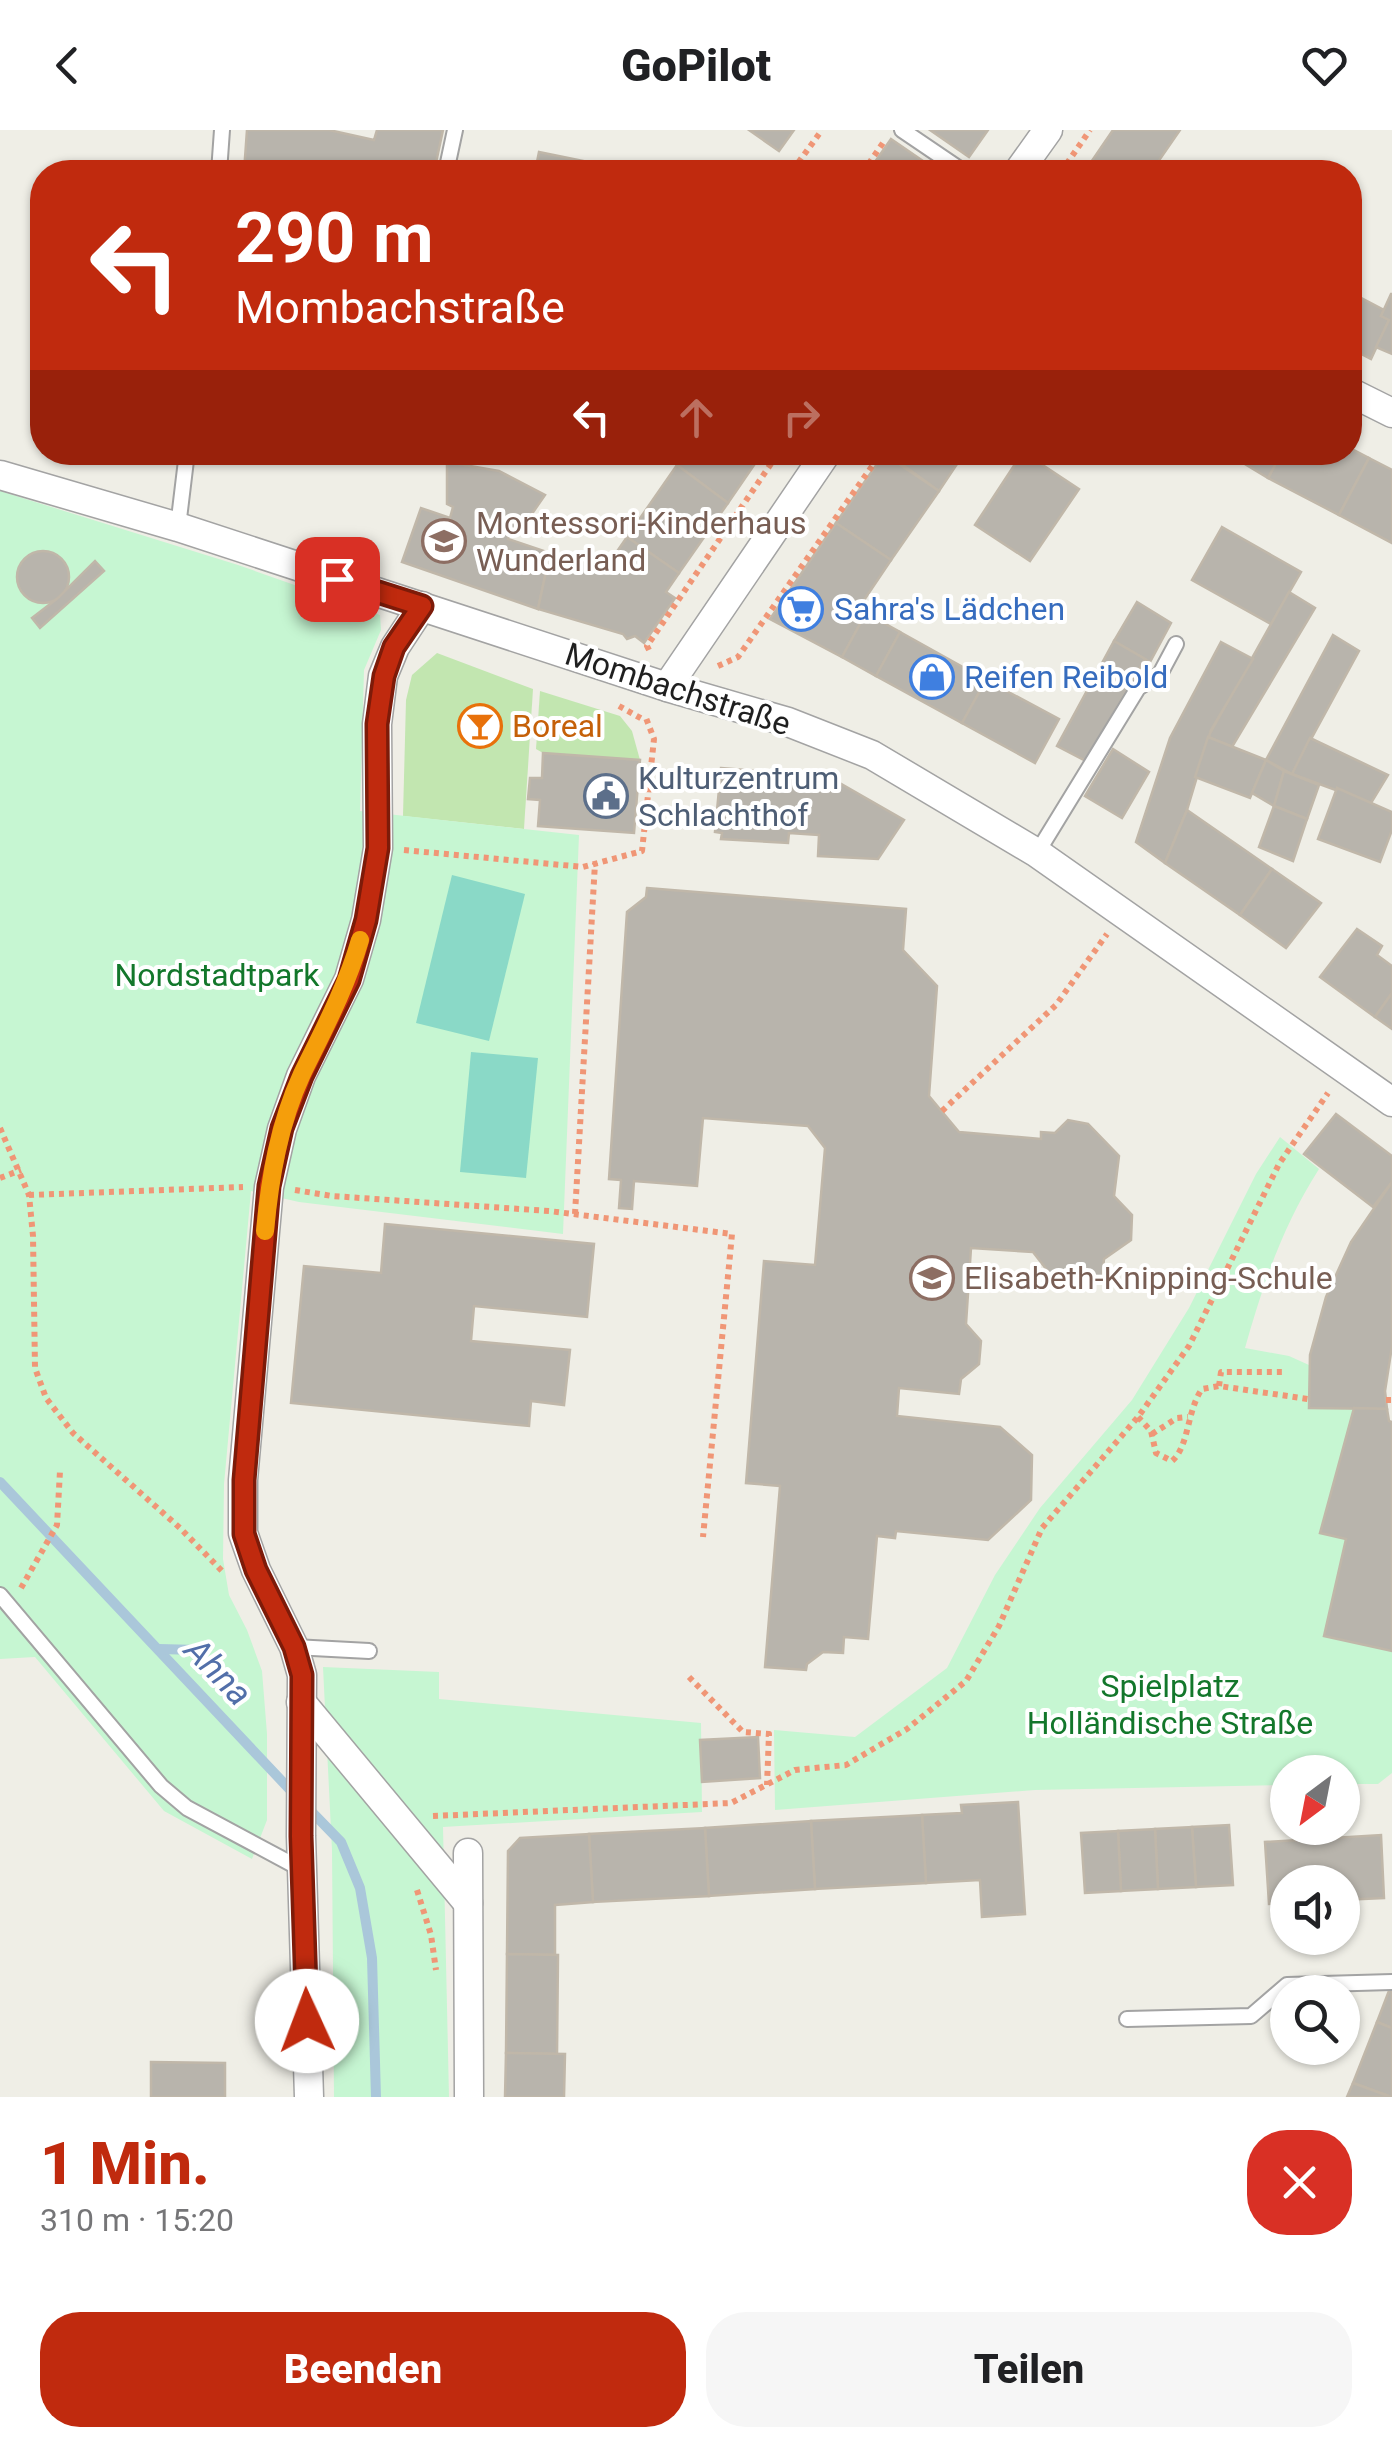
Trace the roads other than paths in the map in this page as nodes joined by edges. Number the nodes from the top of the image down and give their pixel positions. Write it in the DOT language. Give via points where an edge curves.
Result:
graph roads {
  1 [pos="222,130"];
  2 [pos="455,130"];
  3 [pos="902,130"];
  4 [pos="1048,130"];
  5 [pos="220,160"];
  6 [pos="449,160"];
  7 [pos="946,160"];
  8 [pos="1027,160"];
  9 [pos="1362,398"];
  10 [pos="1392,413"];
  11 [pos="185,465"];
  12 [pos="818,465"];
  13 [pos="0,475"];
  14 [pos="178,527"];
  15 [pos="422,606"];
  16 [pos="1176,644"];
  17 [pos="668,687"];
  18 [pos="1037,853"];
  19 [pos="1392,1102"];
  20 [pos="5,1601"];
  21 [pos="294,1647"];
  22 [pos="369,1651"];
  23 [pos="301,1702"];
  24 [pos="468,1854"];
  25 [pos="302,1870"];
  26 [pos="468,1903"];
  27 [pos="1392,1982"];
  28 [pos="1127,2019"];
  29 [pos="309,2097"];
  30 [pos="468,2097"];
  1 -- 5 [label="lane"];
  2 -- 6 [label="lane"];
  3 -- 7 [label="lane"];
  4 -- 8 [label="street"];
  9 -- 10 [label="street"];
  11 -- 14 [label="lane"];
  12 -- 17 [label="street"];
  13 -- 14 [label="street, Mombachstraße"];
  14 -- 15 [label="street, Mombachstraße"];
  15 -- 17 [label="street, Mombachstraße"];
  15 -- 21 [label="street" via="394,647 384,676 377,724 378,848 366,920 349,980 282,1128 269,1186 244,1534"];
  16 -- 18 [label="lane" via="1160,674 1138,688"];
  17 -- 18 [label="street, Mombachstraße" via="872,755"];
  18 -- 19 [label="street, Mombachstraße"];
  20 -- 25 [label="lane" via="161,1786 187,1808"];
  21 -- 22 [label="lane"];
  21 -- 23 [label="street"];
  23 -- 25 [label="street"];
  23 -- 26 [label="street"];
  24 -- 26 [label="street"];
  25 -- 29 [label="street"];
  26 -- 30 [label="street"];
  27 -- 28 [label="lane" via="1286,1985 1251,2016"];
}
